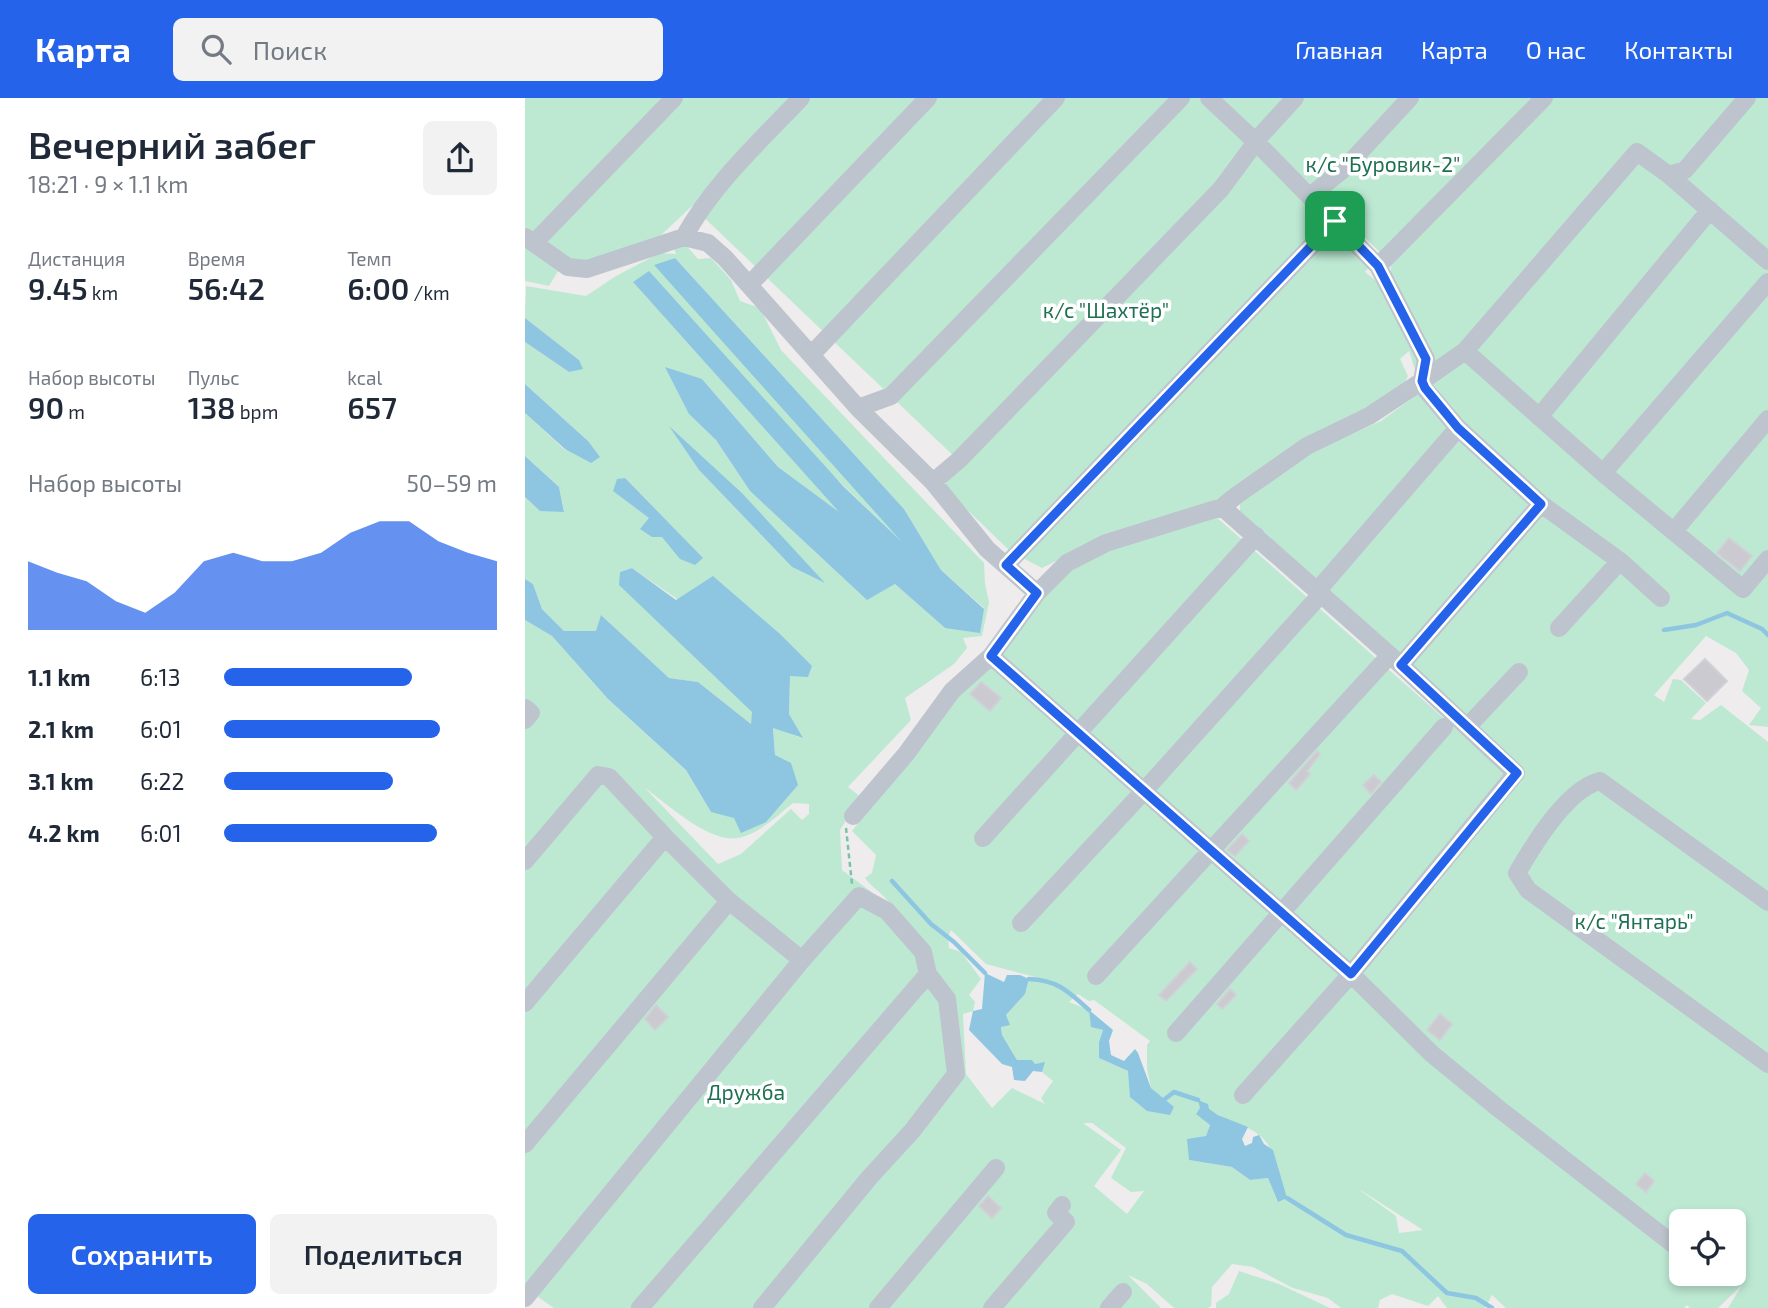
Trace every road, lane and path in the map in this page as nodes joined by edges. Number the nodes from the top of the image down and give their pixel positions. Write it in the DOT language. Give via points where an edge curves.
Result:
graph roads {
  1 [pos="674,98"];
  2 [pos="801,98"];
  3 [pos="928,98"];
  4 [pos="1056,98"];
  5 [pos="1181,98"];
  6 [pos="1209,98"];
  7 [pos="1296,98"];
  8 [pos="1410,98"];
  9 [pos="1544,98"];
  10 [pos="1747,98"];
  11 [pos="1256,142"];
  12 [pos="1669,175"];
  13 [pos="1310,196"];
  14 [pos="1710,211"];
  15 [pos="1335,221"];
  16 [pos="684,237"];
  17 [pos="529,240"];
  18 [pos="1768,261"];
  19 [pos="1378,266"];
  20 [pos="1768,282"];
  21 [pos="749,285"];
  22 [pos="1465,351"];
  23 [pos="810,355"];
  24 [pos="1422,381"];
  25 [pos="858,408"];
  26 [pos="1539,417"];
  27 [pos="1768,419"];
  28 [pos="1458,428"];
  29 [pos="1603,473"];
  30 [pos="933,482"];
  31 [pos="1541,504"];
  32 [pos="1223,508"];
  33 [pos="1674,531"];
  34 [pos="1256,536"];
  35 [pos="1768,559"];
  36 [pos="1620,561"];
  37 [pos="1006,565"];
  38 [pos="1320,592"];
  39 [pos="1037,593"];
  40 [pos="1661,598"];
  41 [pos="1559,628"];
  42 [pos="991,656"];
  43 [pos="1395,660"];
  44 [pos="1519,672"];
  45 [pos="525,708"];
  46 [pos="525,720"];
  47 [pos="1468,726"];
  48 [pos="1444,727"];
  49 [pos="1078,733"];
  50 [pos="1144,791"];
  51 [pos="853,816"];
  52 [pos="665,837"];
  53 [pos="983,838"];
  54 [pos="1210,850"];
  55 [pos="525,860"];
  56 [pos="859,896"];
  57 [pos="729,901"];
  58 [pos="1768,902"];
  59 [pos="1282,913"];
  60 [pos="1021,923"];
  61 [pos="802,960"];
  62 [pos="928,974"];
  63 [pos="1351,974"];
  64 [pos="1096,976"];
  65 [pos="525,1003"];
  66 [pos="1176,1033"];
  67 [pos="1768,1064"];
  68 [pos="1243,1095"];
  69 [pos="525,1144"];
  70 [pos="996,1168"];
  71 [pos="1062,1205"];
  72 [pos="1669,1241"];
  73 [pos="529,1287"];
  74 [pos="1123,1292"];
  75 [pos="640,1308"];
  76 [pos="762,1308"];
  77 [pos="878,1308"];
  78 [pos="992,1308"];
  79 [pos="1109,1308"];
  1 -- 17 [label="street"];
  2 -- 16 [label="street" via="734,168"];
  3 -- 21 [label="street"];
  4 -- 23 [label="street"];
  5 -- 25 [label="street" via="891,396"];
  6 -- 11 [label="street"];
  7 -- 11 [label="street"];
  8 -- 13 [label="street" via="1345,168"];
  9 -- 19 [label="street"];
  10 -- 12 [label="street" via="1685,170"];
  11 -- 13 [label="street"];
  11 -- 30 [label="street" via="1221,190"];
  12 -- 14 [label="street"];
  12 -- 22 [label="street" via="1637,152"];
  13 -- 15 [label="street"];
  14 -- 18 [label="street"];
  14 -- 26 [label="street"];
  15 -- 19 [label="street"];
  15 -- 37 [label="street"];
  16 -- 17 [label="street" via="587,269 568,267"];
  16 -- 21 [label="street" via="708,243"];
  19 -- 24 [label="street" via="1426,359"];
  20 -- 29 [label="street"];
  21 -- 23 [label="street"];
  22 -- 24 [label="street"];
  22 -- 26 [label="street"];
  23 -- 25 [label="street"];
  24 -- 28 [label="street"];
  24 -- 32 [label="street" via="1369,416 1307,446"];
  25 -- 30 [label="street"];
  26 -- 29 [label="street"];
  27 -- 33 [label="street"];
  28 -- 31 [label="street"];
  28 -- 38 [label="street"];
  29 -- 33 [label="street"];
  30 -- 37 [label="street" via="987,549"];
  31 -- 36 [label="street"];
  31 -- 43 [label="street"];
  32 -- 34 [label="street"];
  32 -- 39 [label="street" via="1106,543 1067,563"];
  33 -- 35 [label="street" via="1743,589"];
  34 -- 38 [label="street"];
  34 -- 49 [label="street"];
  36 -- 40 [label="street"];
  36 -- 41 [label="street"];
  37 -- 39 [label="street"];
  38 -- 43 [label="street"];
  38 -- 50 [label="street"];
  39 -- 42 [label="street"];
  42 -- 49 [label="street"];
  42 -- 51 [label="street" via="952,691"];
  43 -- 47 [label="street"];
  43 -- 54 [label="street"];
  44 -- 47 [label="street"];
  45 -- 46 [label="street" via="531,713"];
  47 -- 63 [label="street" via="1517,773"];
  48 -- 59 [label="street"];
  49 -- 50 [label="street"];
  49 -- 53 [label="street"];
  50 -- 54 [label="street"];
  50 -- 60 [label="street"];
  51 -- 56 [label="path" via="846,829 851,881"];
  52 -- 55 [label="street" via="609,777 598,775"];
  52 -- 57 [label="street"];
  52 -- 65 [label="street"];
  54 -- 59 [label="street"];
  54 -- 64 [label="street"];
  56 -- 61 [label="street"];
  56 -- 62 [label="street" via="887,911 923,952"];
  57 -- 61 [label="street"];
  57 -- 69 [label="street"];
  58 -- 67 [label="street" via="1600,780 1586,784 1540,833 1517,873 1528,890"];
  59 -- 63 [label="street"];
  59 -- 66 [label="street"];
  61 -- 73 [label="street"];
  62 -- 75 [label="street"];
  62 -- 76 [label="street" via="947,999 956,1074"];
  63 -- 68 [label="street"];
  63 -- 72 [label="street" via="1432,1054"];
  70 -- 77 [label="street"];
  71 -- 78 [label="street" via="1056,1213 1066,1222"];
  74 -- 79 [label="street"];
}
